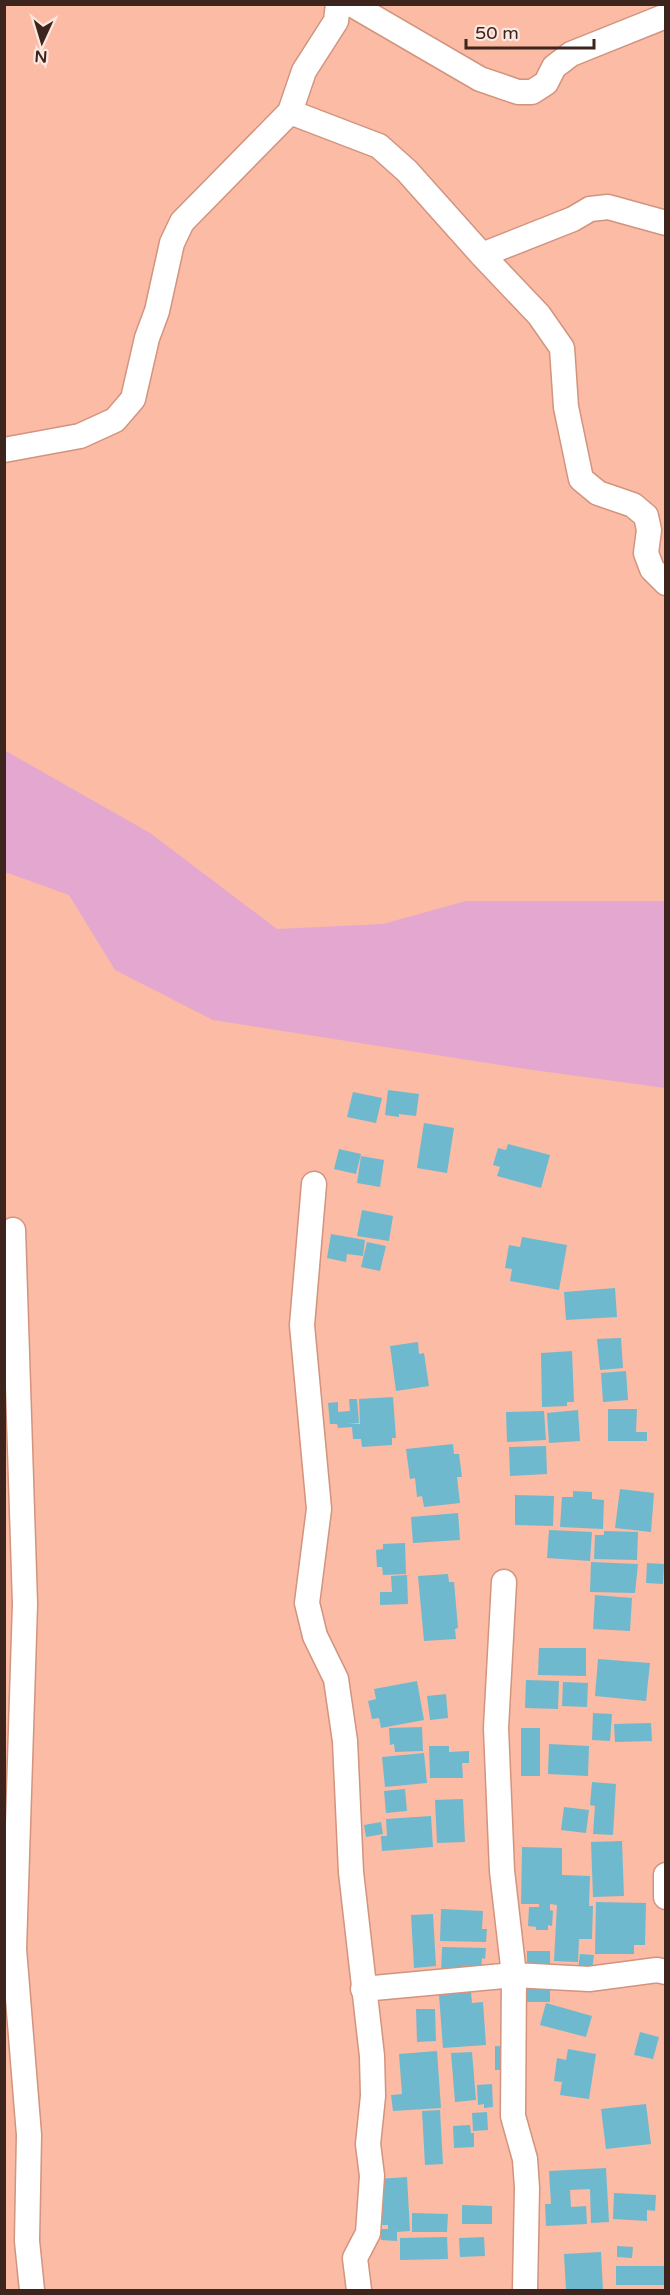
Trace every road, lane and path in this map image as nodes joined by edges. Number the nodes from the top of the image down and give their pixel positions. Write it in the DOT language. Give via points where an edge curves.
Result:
graph roads {
  1 [pos="338,4"];
  2 [pos="351,4"];
  3 [pos="666,16"];
  4 [pos="290,112"];
  5 [pos="666,223"];
  6 [pos="482,255"];
  7 [pos="4,450"];
  8 [pos="666,583"];
  9 [pos="314,1184"];
  10 [pos="13,1230"];
  11 [pos="504,1582"];
  12 [pos="666,1875"];
  13 [pos="666,1897"];
  14 [pos="666,1972"];
  15 [pos="513,1975"];
  16 [pos="363,1989"];
  17 [pos="32,2290"];
  18 [pos="359,2290"];
  19 [pos="525,2290"];
  1 -- 4 [label="street" via="336,21 304,71"];
  2 -- 3 [label="street" via="480,79 518,92 532,92 546,83 554,67 571,54"];
  4 -- 6 [label="street" via="379,146 416,179"];
  4 -- 7 [label="street" via="182,222 172,243 133,399 115,420 80,436"];
  5 -- 6 [label="street" via="608,207 590,209"];
  6 -- 8 [label="street" via="539,315 562,348 566,407 581,479 598,493 633,505 646,516 646,553 652,569"];
  9 -- 16 [label="street" via="302,1325 319,1509 307,1603 315,1636 336,1679 345,1741 351,1872"];
  10 -- 17 [label="street" via="25,1604 14,1949 29,2135 27,2241"];
  11 -- 15 [label="street" via="496,1728 502,1871"];
  12 -- 13 [label="street"];
  14 -- 15 [label="street" via="589,1979"];
  15 -- 16 [label="street"];
  15 -- 19 [label="street" via="513,2116 525,2159 527,2188"];
  16 -- 18 [label="street" via="372,2056 368,2144 372,2176 368,2233 355,2258"];
}
